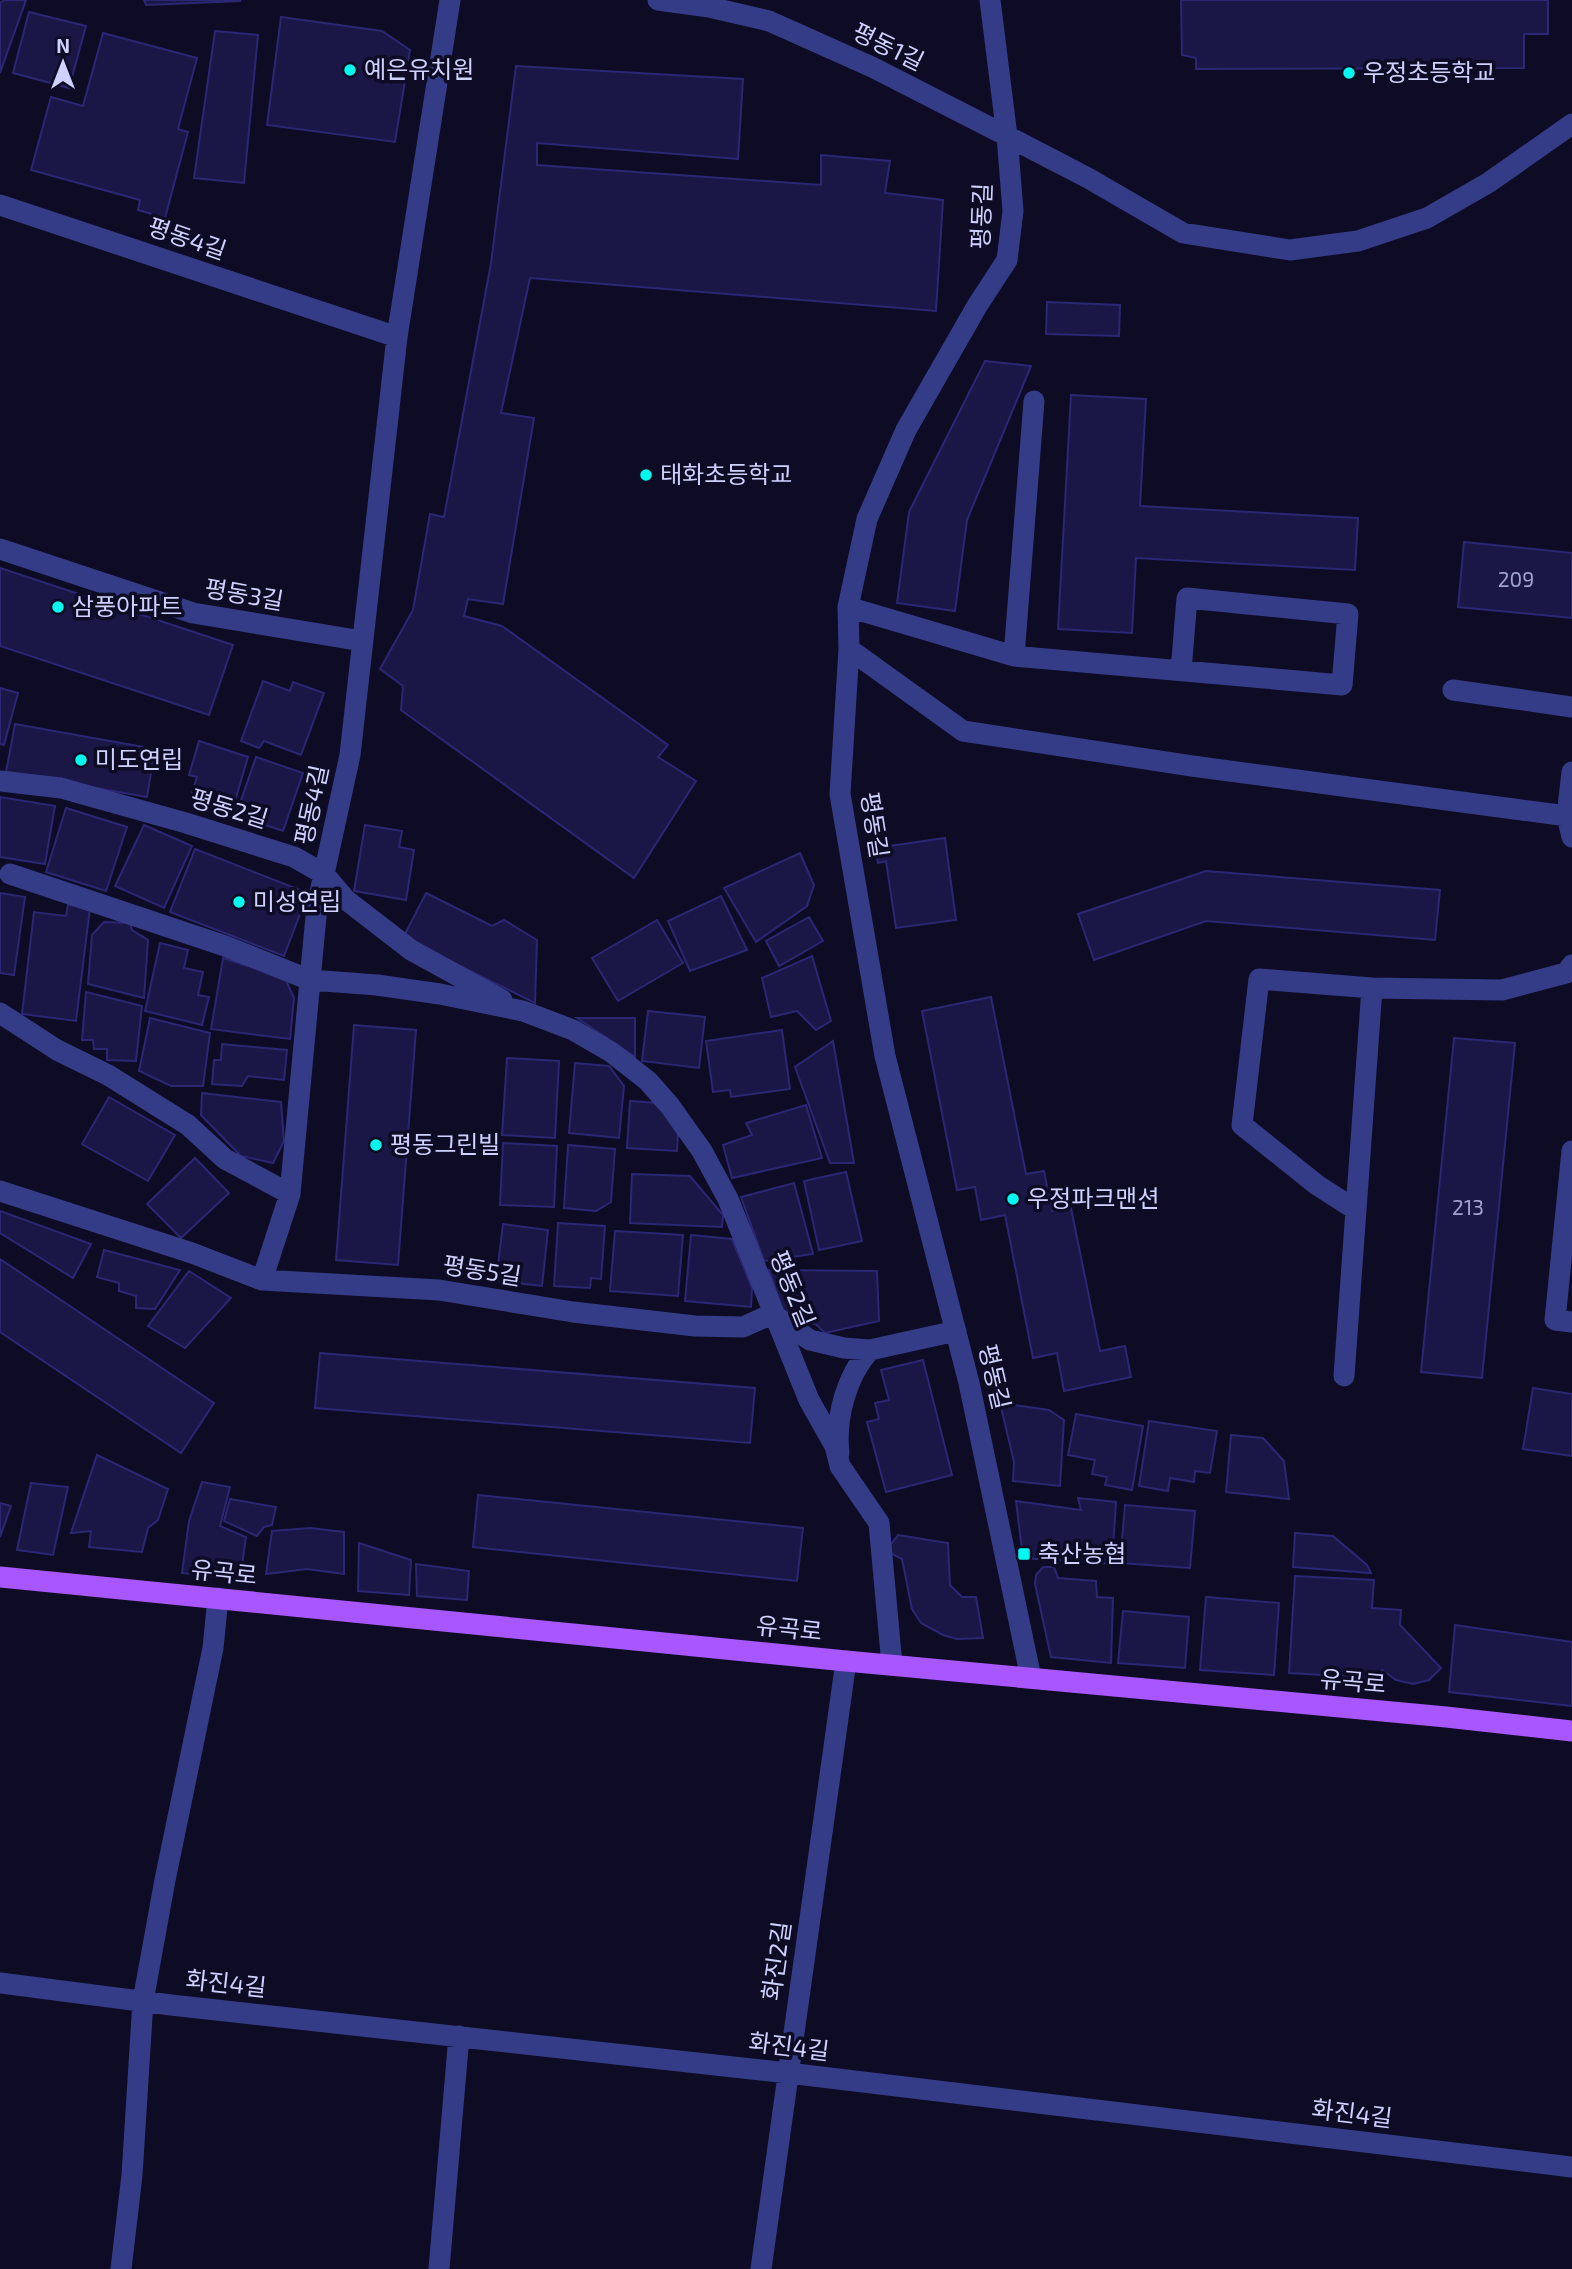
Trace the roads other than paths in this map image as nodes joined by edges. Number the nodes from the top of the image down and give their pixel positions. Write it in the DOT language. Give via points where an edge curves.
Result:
graph roads {
  1 [pos="450,0"];
  2 [pos="658,0"];
  3 [pos="748,0"];
  4 [pos="990,0"];
  5 [pos="709,7"];
  6 [pos="1572,124"];
  7 [pos="1007,136"];
  8 [pos="0,205"];
  9 [pos="397,337"];
  10 [pos="1034,401"];
  11 [pos="0,549"];
  12 [pos="848,607"];
  13 [pos="362,641"];
  14 [pos="849,649"];
  15 [pos="1014,656"];
  16 [pos="1181,671"];
  17 [pos="1453,690"];
  18 [pos="1572,707"];
  19 [pos="1572,772"];
  20 [pos="0,780"];
  21 [pos="1567,816"];
  22 [pos="1572,837"];
  23 [pos="10,874"];
  24 [pos="324,874"];
  25 [pos="1572,965"];
  26 [pos="310,979"];
  27 [pos="1372,988"];
  28 [pos="523,1012"];
  29 [pos="0,1013"];
  30 [pos="1572,1151"];
  31 [pos="0,1191"];
  32 [pos="290,1194"];
  33 [pos="1356,1210"];
  34 [pos="262,1280"];
  35 [pos="772,1314"];
  36 [pos="1572,1322"];
  37 [pos="956,1331"];
  38 [pos="870,1350"];
  39 [pos="1344,1376"];
  40 [pos="840,1466"];
  41 [pos="0,1577"];
  42 [pos="218,1598"];
  43 [pos="845,1661"];
  44 [pos="892,1665"];
  45 [pos="1031,1678"];
  46 [pos="1572,1731"];
  47 [pos="0,1983"];
  48 [pos="143,2001"];
  49 [pos="459,2036"];
  50 [pos="788,2073"];
  51 [pos="1572,2167"];
  52 [pos="121,2269"];
  53 [pos="439,2269"];
  54 [pos="761,2269"];
  1 -- 9 [label="street, 평동4길"];
  2 -- 5 [label="street, 평동1길"];
  3 -- 5 [label="street"];
  4 -- 7 [label="street, 평동길"];
  5 -- 7 [label="street, 평동1길" via="769,21"];
  6 -- 7 [label="street, 평동1길" via="1488,183 1427,218 1358,241 1290,250 1183,233"];
  7 -- 12 [label="street, 평동길" via="1013,211 1007,260 906,430 867,519"];
  8 -- 9 [label="street, 평동4길"];
  9 -- 13 [label="street, 평동4길"];
  10 -- 15 [label="street"];
  11 -- 13 [label="street, 평동3길" via="193,613"];
  12 -- 14 [label="street, 평동길"];
  12 -- 15 [label="street"];
  13 -- 24 [label="street, 평동4길" via="350,755"];
  14 -- 21 [label="street" via="964,731"];
  14 -- 37 [label="street, 평동길" via="840,794 885,1056"];
  15 -- 16 [label="street"];
  16 -- 16 [label="street" via="1342,685 1348,614 1187,598"];
  17 -- 18 [label="street"];
  19 -- 21 [label="street"];
  20 -- 24 [label="street, 평동2길" via="61,788 186,823 294,857"];
  21 -- 22 [label="street"];
  23 -- 26 [label="street, 평동2길"];
  24 -- 26 [label="street, 평동4길"];
  24 -- 28 [label="street, 평동2길" via="345,899 411,950"];
  25 -- 27 [label="street" via="1566,973 1502,990"];
  26 -- 28 [label="street, 평동2길" via="402,988"];
  26 -- 32 [label="street, 평동4길"];
  27 -- 33 [label="street"];
  27 -- 33 [label="street" via="1259,979 1242,1125"];
  28 -- 35 [label="street, 평동2길" via="573,1030 611,1052 648,1081 670,1106 702,1151 727,1199"];
  29 -- 32 [label="street" via="188,1125 225,1159"];
  30 -- 36 [label="street" via="1555,1320"];
  31 -- 34 [label="street, 평동5길"];
  32 -- 34 [label="street, 평동4길"];
  33 -- 39 [label="street"];
  34 -- 35 [label="street, 평동5길" via="439,1290 695,1326 743,1327"];
  35 -- 38 [label="street" via="810,1340"];
  35 -- 40 [label="street, 평동2길" via="809,1400 835,1446"];
  37 -- 38 [label="street"];
  37 -- 45 [label="street, 평동길"];
  38 -- 40 [label="street" via="845,1395 837,1437"];
  40 -- 44 [label="street, 평동2길" via="879,1523"];
  41 -- 42 [label="main road, 유곡로"];
  42 -- 43 [label="main road, 유곡로"];
  42 -- 48 [label="street" via="213,1648"];
  43 -- 44 [label="main road, 유곡로"];
  43 -- 50 [label="street, 화진2길"];
  44 -- 45 [label="main road, 유곡로"];
  45 -- 46 [label="main road, 유곡로"];
  47 -- 48 [label="street, 화진4길"];
  48 -- 49 [label="street, 화진4길"];
  48 -- 52 [label="street"];
  49 -- 50 [label="street, 화진4길"];
  49 -- 53 [label="street"];
  50 -- 51 [label="street, 화진4길"];
  50 -- 54 [label="street, 화진2길"];
}
